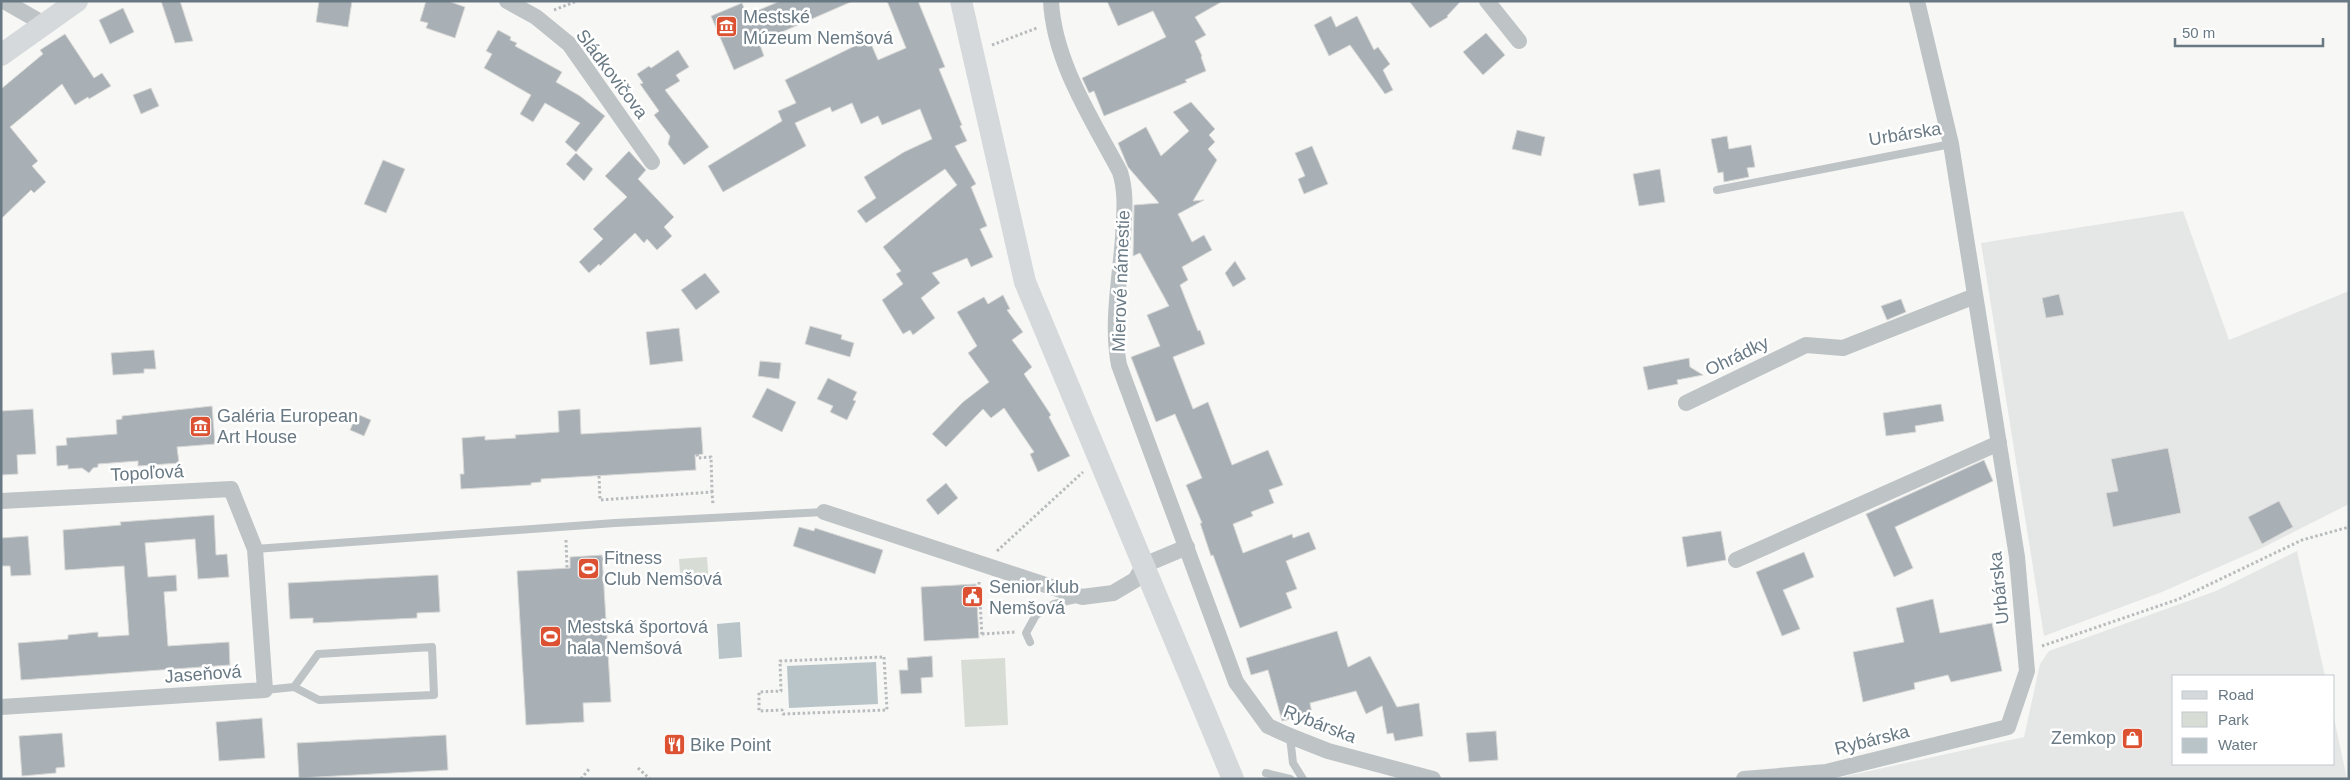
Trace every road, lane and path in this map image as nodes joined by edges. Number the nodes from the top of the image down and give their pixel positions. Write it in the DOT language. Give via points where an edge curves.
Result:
graph roads {
  1 [pos="4,1"];
  2 [pos="77,1"];
  3 [pos="506,1"];
  4 [pos="961,1"];
  5 [pos="1051,1"];
  6 [pos="1487,1"];
  7 [pos="1917,1"];
  8 [pos="1052,22"];
  9 [pos="44,24"];
  10 [pos="1519,41"];
  11 [pos="985,47"];
  12 [pos="1,55"];
  13 [pos="1951,144"];
  14 [pos="652,162"];
  15 [pos="1716,190"];
  16 [pos="1975,296"];
  17 [pos="1686,403"];
  18 [pos="1999,443"];
  19 [pos="697,454"];
  20 [pos="1089,467"];
  21 [pos="599,476"];
  22 [pos="712,492"];
  23 [pos="1,501"];
  24 [pos="824,512"];
  25 [pos="714,518"];
  26 [pos="566,527"];
  27 [pos="2349,527"];
  28 [pos="1187,547"];
  29 [pos="255,548"];
  30 [pos="633,558"];
  31 [pos="602,559"];
  32 [pos="1736,560"];
  33 [pos="980,565"];
  34 [pos="1144,565"];
  35 [pos="567,568"];
  36 [pos="1082,597"];
  37 [pos="1028,631"];
  38 [pos="1030,642"];
  39 [pos="2025,653"];
  40 [pos="294,687"];
  41 [pos="265,690"];
  42 [pos="1,707"];
  43 [pos="782,714"];
  44 [pos="2008,727"];
  45 [pos="1290,736"];
  46 [pos="638,768"];
  47 [pos="589,769"];
  48 [pos="1266,773"];
  49 [pos="581,779"];
  50 [pos="650,779"];
  51 [pos="1234,779"];
  52 [pos="1290,779"];
  53 [pos="1303,779"];
  54 [pos="1433,779"];
  55 [pos="1744,779"];
  1 -- 9 [label="street"];
  2 -- 9 [label="main road"];
  3 -- 14 [label="street, Sládkovičova" via="536,17 569,44"];
  4 -- 34 [label="main road" via="1025,282"];
  5 -- 8 [label="street, Mierové námestie"];
  6 -- 10 [label="street"];
  7 -- 13 [label="street"];
  8 -- 11 [label="path"];
  8 -- 28 [label="street, Mierové námestie" via="1068,71 1124,184 1125,213 1117,314 1118,358"];
  9 -- 12 [label="main road"];
  13 -- 15 [label="lane, Urbárska"];
  13 -- 16 [label="street, Urbárska"];
  16 -- 17 [label="street, Ohrádky" via="1843,348 1806,345"];
  16 -- 18 [label="street, Urbárska"];
  18 -- 32 [label="street"];
  18 -- 39 [label="street, Urbárska" via="2016,557"];
  19 -- 22 [label="path" via="698,458 711,458"];
  20 -- 33 [label="path"];
  21 -- 22 [label="path" via="600,500"];
  22 -- 25 [label="path"];
  23 -- 29 [label="street, Topoľová" via="231,488"];
  24 -- 25 [label="lane"];
  24 -- 33 [label="street"];
  25 -- 26 [label="lane"];
  26 -- 29 [label="lane"];
  26 -- 35 [label="path"];
  27 -- 39 [label="path" via="2302,540 2178,599"];
  28 -- 34 [label="street"];
  28 -- 45 [label="street, Rybárska" via="1236,682 1268,726"];
  29 -- 41 [label="street, Jaseňová"];
  30 -- 31 [label="path"];
  33 -- 36 [label="street"];
  33 -- 37 [label="path" via="982,635"];
  34 -- 36 [label="street" via="1135,580 1112,593"];
  34 -- 51 [label="main road"];
  36 -- 37 [label="lane" via="1043,610 1036,615"];
  37 -- 38 [label="lane"];
  39 -- 44 [label="street, Urbárska" via="2027,671"];
  40 -- 40 [label="lane" via="319,700 434,694 432,647 318,654"];
  40 -- 41 [label="lane"];
  41 -- 42 [label="street, Jaseňová"];
  43 -- 43 [label="path" via="886,710 884,657 780,661 781,691 759,692 759,711 782,710"];
  44 -- 55 [label="street, Rybárska" via="1826,772"];
  45 -- 53 [label="lane" via="1293,763"];
  45 -- 54 [label="street, Rybárska" via="1328,752"];
  46 -- 50 [label="path"];
  47 -- 49 [label="path"];
  48 -- 52 [label="lane"];
}
